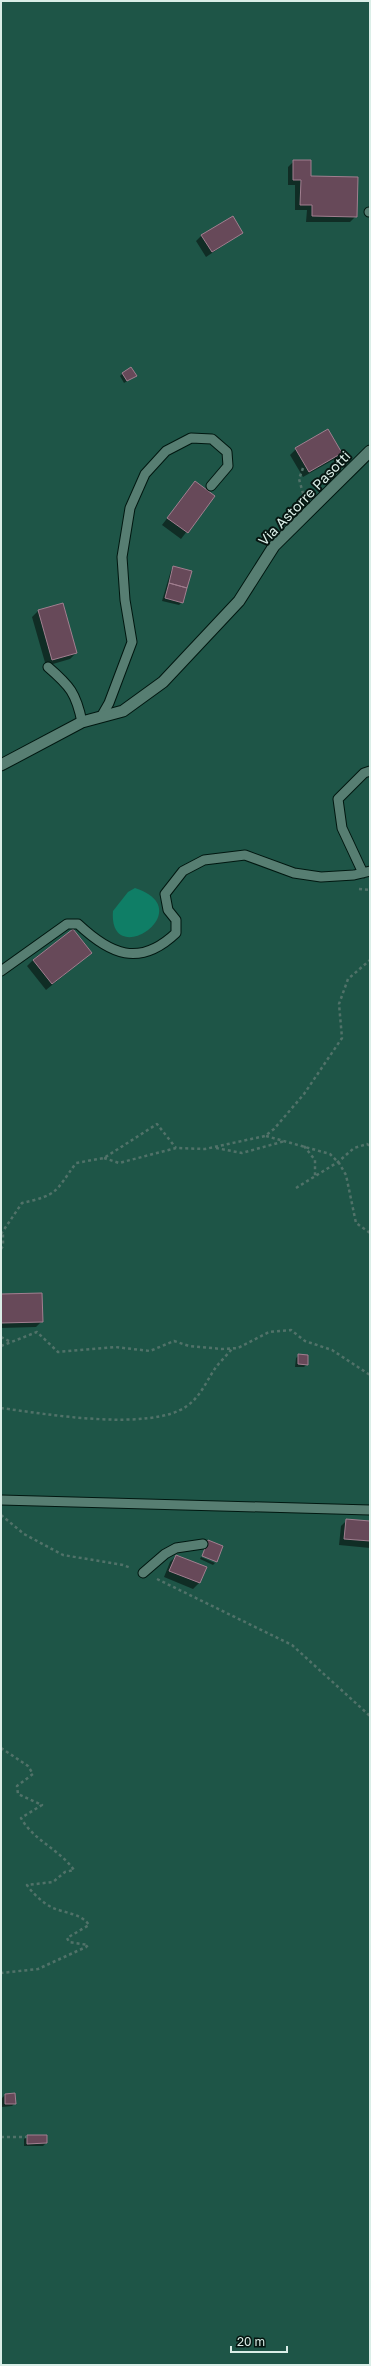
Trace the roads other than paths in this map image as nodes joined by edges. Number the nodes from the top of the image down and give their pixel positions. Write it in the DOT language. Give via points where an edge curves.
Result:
graph roads {
  1 [pos="370,451"];
  2 [pos="211,486"];
  3 [pos="48,667"];
  4 [pos="101,717"];
  5 [pos="82,722"];
  6 [pos="1,765"];
  7 [pos="370,771"];
  8 [pos="367,872"];
  9 [pos="1,971"];
  10 [pos="1,1500"];
  11 [pos="370,1510"];
  12 [pos="203,1544"];
  13 [pos="143,1573"];
  1 -- 4 [label="street, Via Astorre Pasotti" via="274,546 240,601 163,682 123,711"];
  2 -- 4 [label="lane" via="228,466 227,452 212,439 191,438 178,444 166,451 145,474 130,508 122,557 125,600 132,642 109,703"];
  3 -- 5 [label="lane" via="69,685 79,707"];
  4 -- 5 [label="street, Via Astorre Pasotti"];
  5 -- 6 [label="street, Via Astorre Pasotti"];
  7 -- 8 [label="lane" via="364,773 338,799 342,828"];
  8 -- 9 [label="lane" via="322,877 294,873 245,855 204,860 183,871 165,894 168,910 176,920 176,933 167,941 148,950 124,954 106,947 78,924 67,924"];
  10 -- 11 [label="lane"];
  12 -- 13 [label="lane" via="176,1548"];
}
